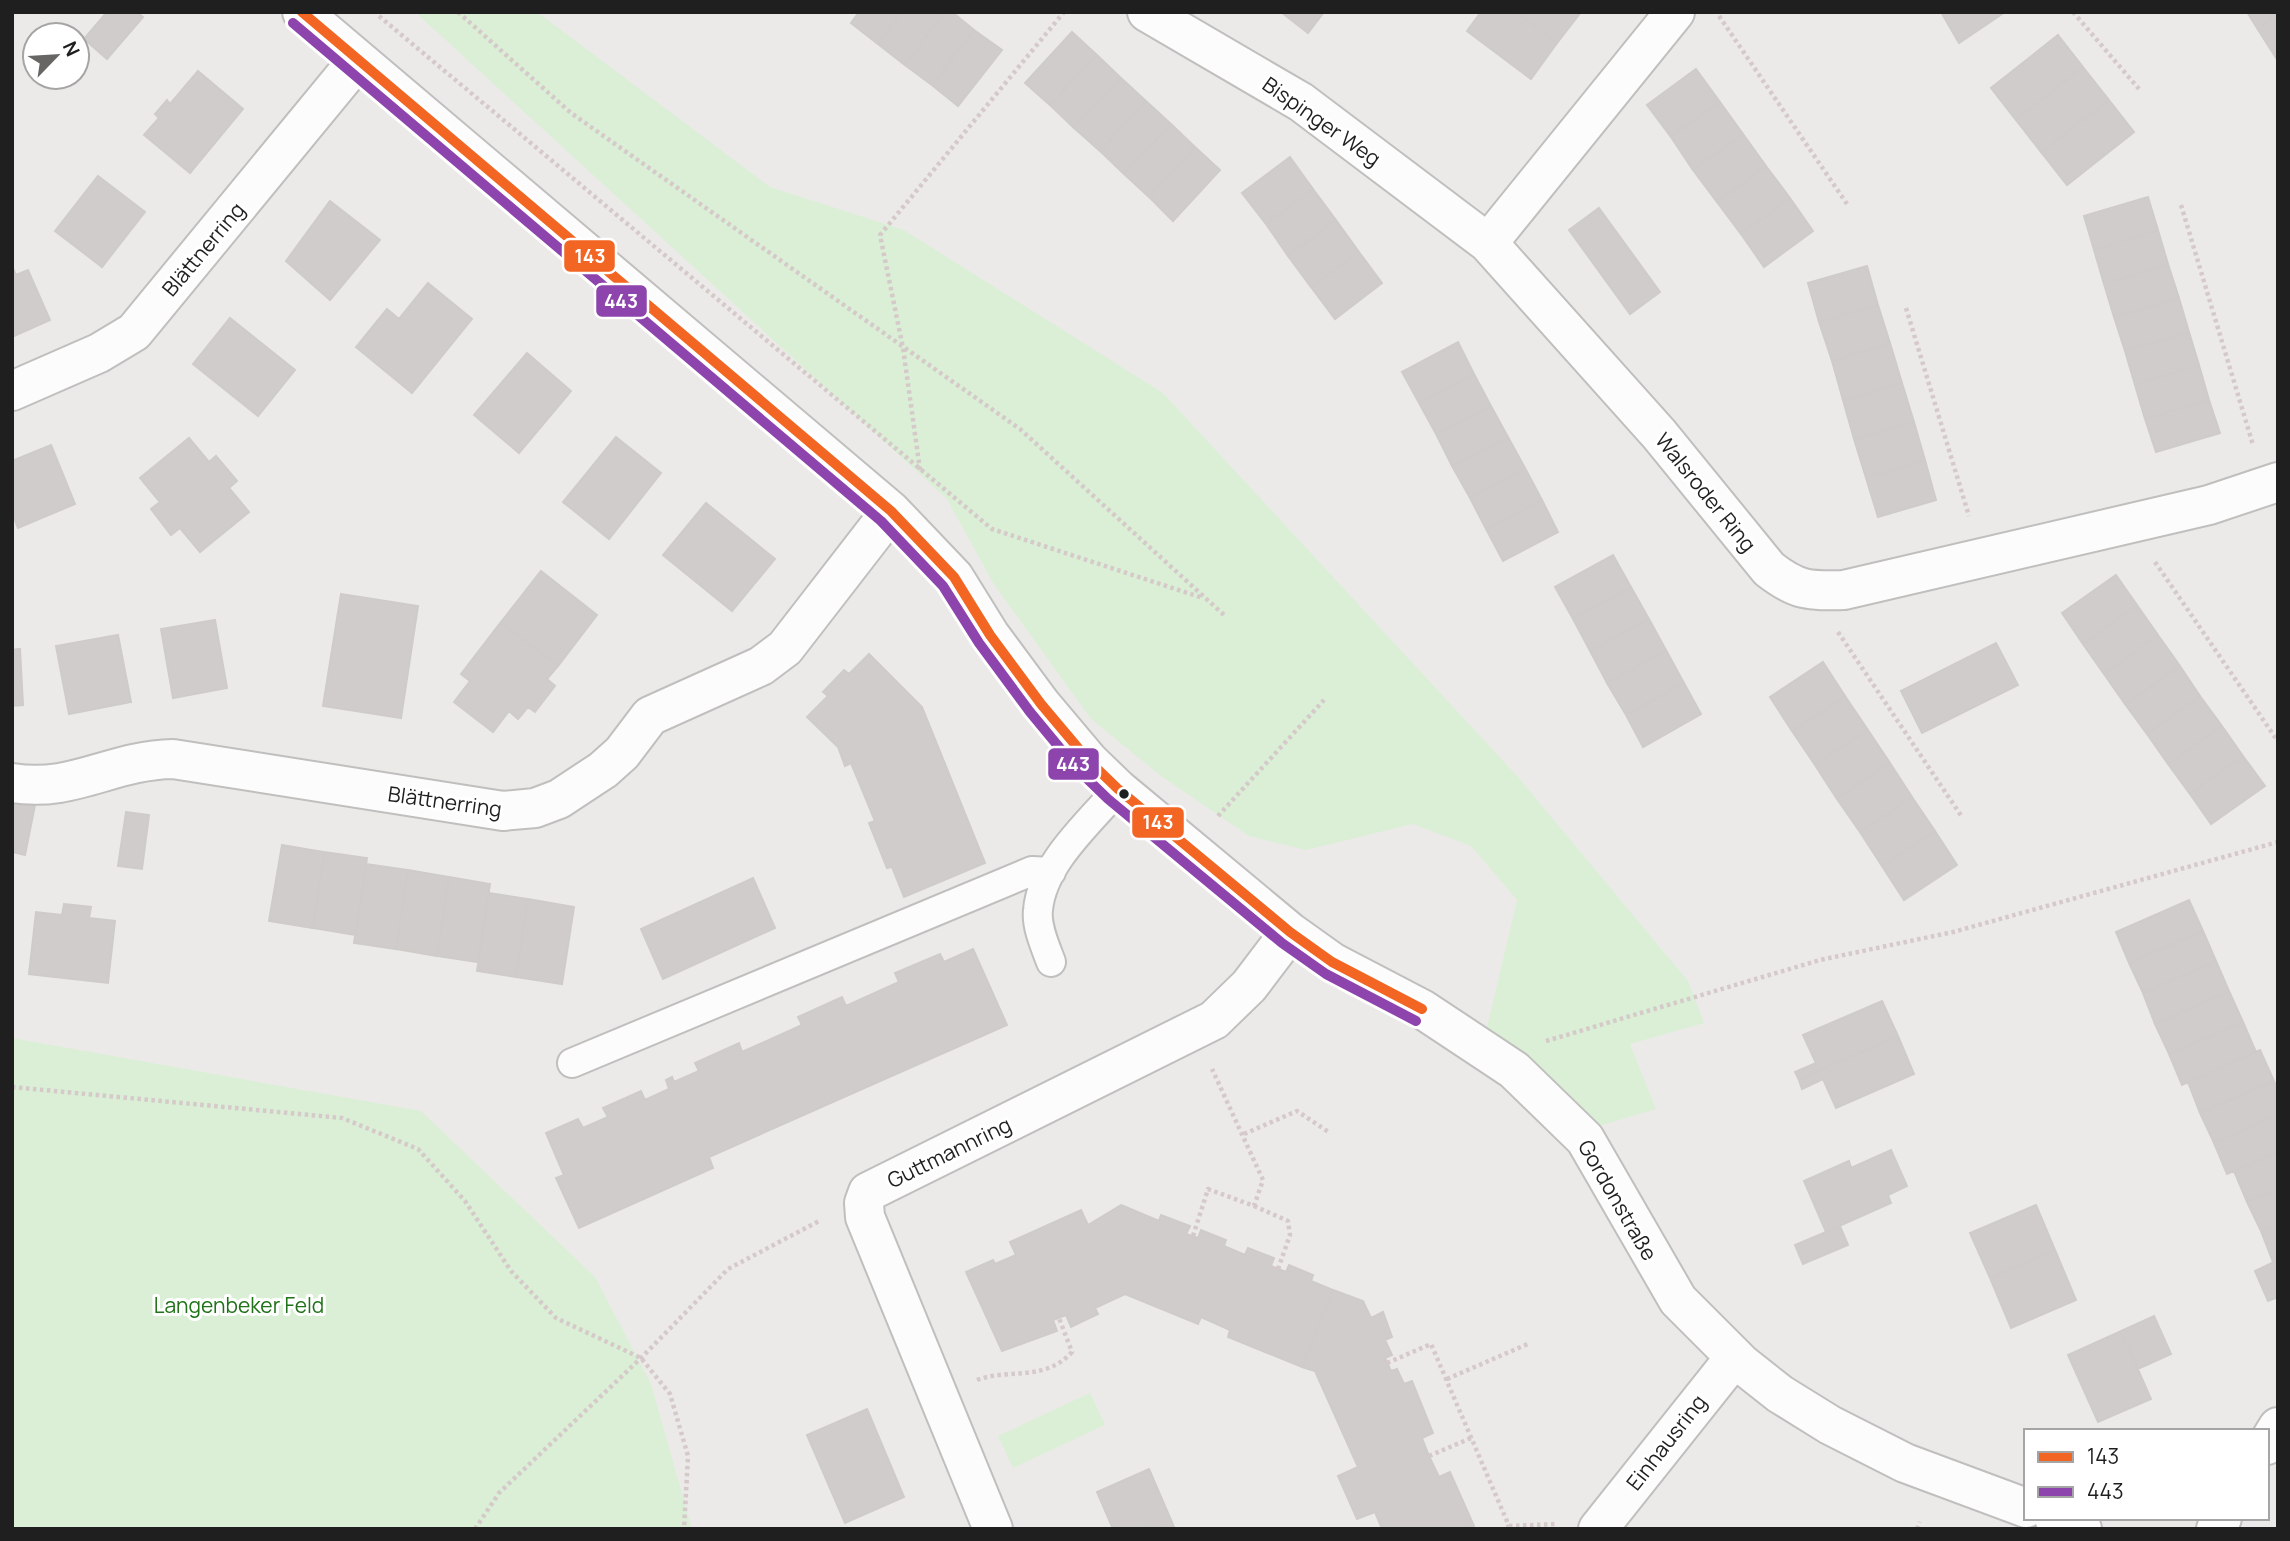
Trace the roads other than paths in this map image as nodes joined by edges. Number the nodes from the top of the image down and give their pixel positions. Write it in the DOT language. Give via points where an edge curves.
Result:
graph roads {
  1 [pos="302,12"];
  2 [pos="1147,12"];
  3 [pos="1675,12"];
  4 [pos="357,61"];
  5 [pos="1488,243"];
  6 [pos="12,391"];
  7 [pos="2272,484"];
  8 [pos="891,511"];
  9 [pos="12,783"];
  10 [pos="1118,789"];
  11 [pos="1051,872"];
  12 [pos="1290,933"];
  13 [pos="1051,962"];
  14 [pos="572,1063"];
  15 [pos="1735,1357"];
  16 [pos="2024,1507"];
  17 [pos="2059,1520"];
  18 [pos="993,1529"];
  19 [pos="1598,1529"];
  20 [pos="2082,1529"];
  1 -- 4 [label="street, Gordonstraße"];
  2 -- 5 [label="street, Bispinger Weg" via="1301,102"];
  3 -- 5 [label="street"];
  4 -- 6 [label="street, Blättnerring" via="134,332 99,353"];
  4 -- 8 [label="street, Gordonstraße"];
  5 -- 7 [label="street, Walsroder Ring" via="1659,434 1769,569 1790,585 1809,591 1844,590 1982,561 2209,505"];
  8 -- 9 [label="street, Blättnerring" via="785,648 761,666 650,716 603,770 559,799 535,808 503,811 173,759 147,759 69,783 37,787"];
  8 -- 10 [label="street, Gordonstraße" via="954,577 1041,704"];
  10 -- 11 [label="lane"];
  10 -- 12 [label="street, Gordonstraße"];
  11 -- 13 [label="lane" via="1038,911"];
  11 -- 14 [label="lane" via="1032,871"];
  12 -- 15 [label="street, Gordonstraße" via="1332,962 1422,1009 1514,1070 1585,1139 1678,1300"];
  12 -- 18 [label="street, Guttmannring" via="1214,1020 868,1192 865,1217"];
  15 -- 16 [label="street, Gordonstraße" via="1780,1394 1830,1425 1905,1463"];
  15 -- 19 [label="street, Einhausring"];
  17 -- 20 [label="street"];
}
